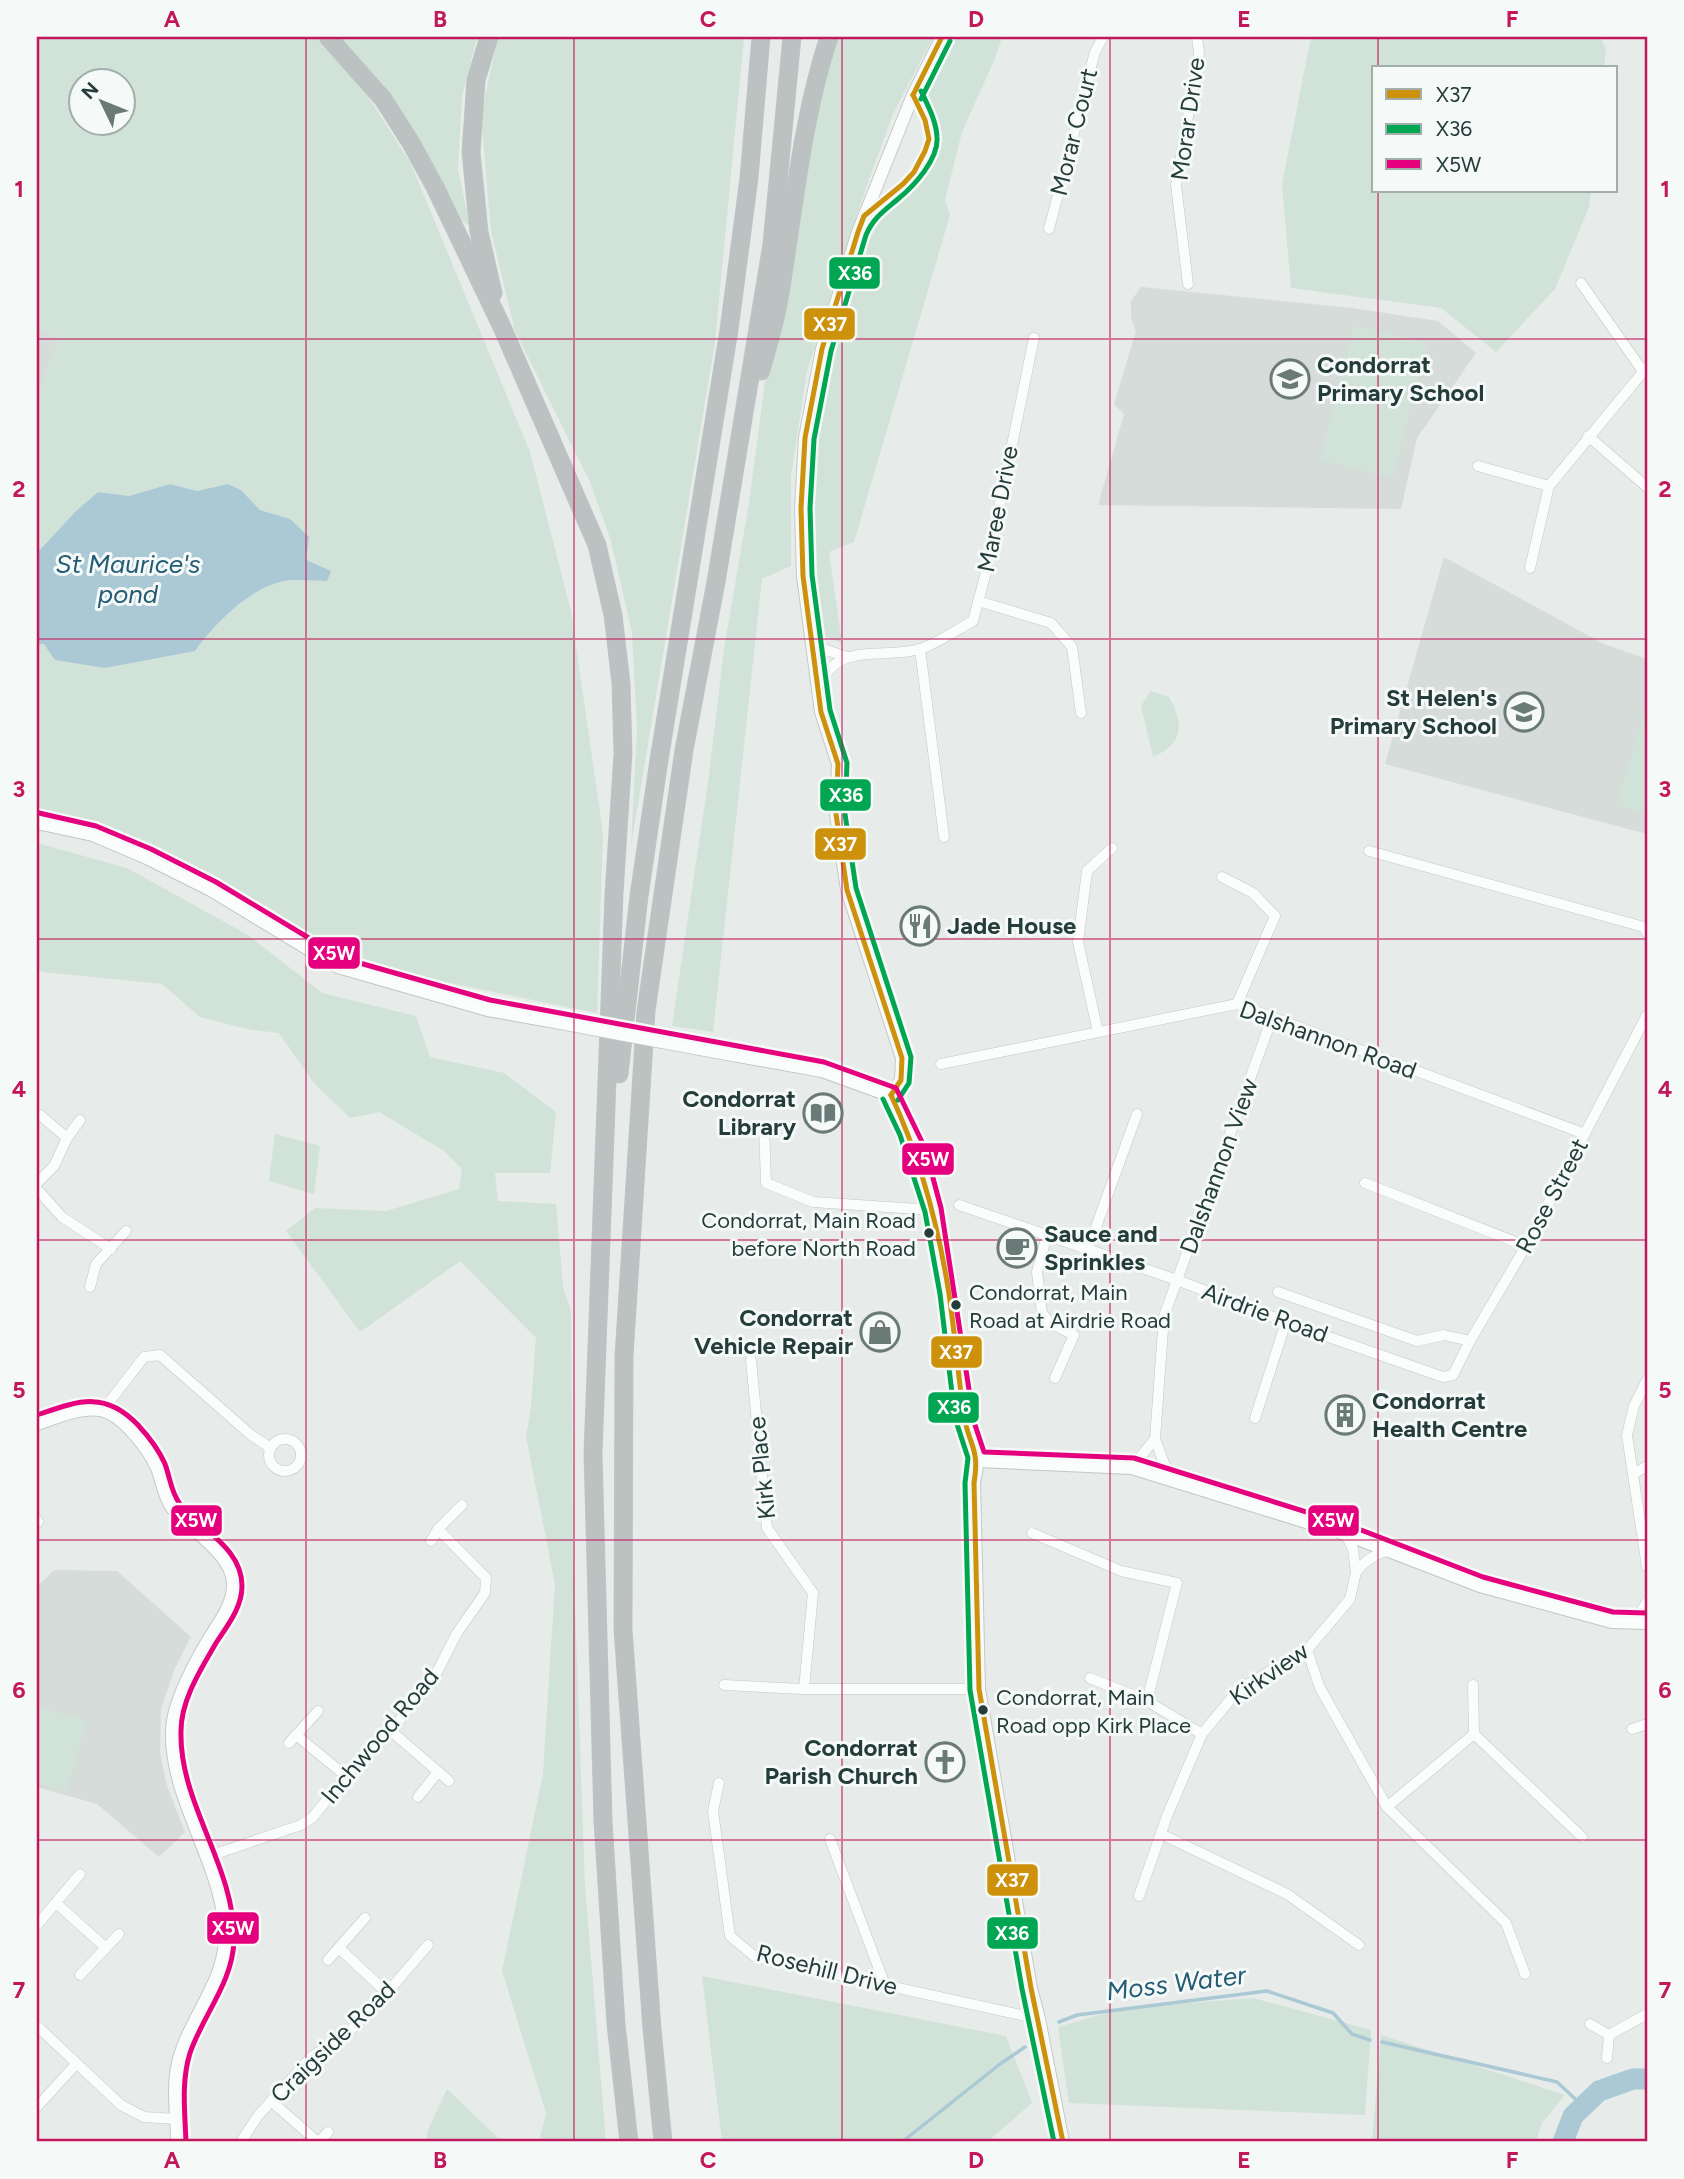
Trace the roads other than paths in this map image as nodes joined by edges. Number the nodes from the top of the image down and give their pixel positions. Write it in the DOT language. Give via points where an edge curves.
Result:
graph roads {
  1 [pos="328,37"];
  2 [pos="489,37"];
  3 [pos="761,37"];
  4 [pos="792,37"];
  5 [pos="829,37"];
  6 [pos="942,37"];
  7 [pos="1103,37"];
  8 [pos="1196,37"];
  9 [pos="1049,229"];
  10 [pos="1581,283"];
  11 [pos="1188,284"];
  12 [pos="502,327"];
  13 [pos="1034,338"];
  14 [pos="1645,368"];
  15 [pos="1588,436"];
  16 [pos="1478,466"];
  17 [pos="732,483"];
  18 [pos="1549,486"];
  19 [pos="1647,487"];
  20 [pos="1530,568"];
  21 [pos="978,601"];
  22 [pos="810,636"];
  23 [pos="920,649"];
  24 [pos="848,657"];
  25 [pos="818,694"];
  26 [pos="1082,713"];
  27 [pos="37,822"];
  28 [pos="944,837"];
  29 [pos="1112,848"];
  30 [pos="1369,850"];
  31 [pos="1222,877"];
  32 [pos="1647,933"];
  33 [pos="1237,1004"];
  34 [pos="1647,1015"];
  35 [pos="1272,1017"];
  36 [pos="1098,1032"];
  37 [pos="941,1064"];
  38 [pos="891,1095"];
  39 [pos="1137,1114"];
  40 [pos="40,1115"];
  41 [pos="80,1120"];
  42 [pos="764,1126"];
  43 [pos="1585,1134"];
  44 [pos="66,1138"];
  45 [pos="37,1182"];
  46 [pos="1365,1183"];
  47 [pos="37,1189"];
  48 [pos="959,1205"];
  49 [pos="604,1206"];
  50 [pos="933,1210"];
  51 [pos="126,1231"];
  52 [pos="1047,1235"];
  53 [pos="1526,1246"];
  54 [pos="111,1249"];
  55 [pos="1088,1249"];
  56 [pos="1177,1280"];
  57 [pos="90,1287"];
  58 [pos="1278,1292"];
  59 [pos="1286,1322"];
  60 [pos="1470,1341"];
  61 [pos="751,1360"];
  62 [pos="1453,1375"];
  63 [pos="1055,1378"];
  64 [pos="1647,1380"];
  65 [pos="103,1410"];
  66 [pos="1255,1418"];
  67 [pos="37,1423"];
  68 [pos="1155,1439"];
  69 [pos="271,1448"];
  70 [pos="978,1460"];
  71 [pos="1647,1466"];
  72 [pos="1132,1467"];
  73 [pos="1633,1474"];
  74 [pos="1170,1479"];
  75 [pos="462,1505"];
  76 [pos="438,1529"];
  77 [pos="1032,1533"];
  78 [pos="1345,1533"];
  79 [pos="431,1541"];
  80 [pos="1391,1550"];
  81 [pos="1647,1567"];
  82 [pos="1356,1572"];
  83 [pos="1647,1602"];
  84 [pos="1641,1623"];
  85 [pos="1307,1650"];
  86 [pos="1090,1678"];
  87 [pos="724,1685"];
  88 [pos="1473,1685"];
  89 [pos="804,1689"];
  90 [pos="979,1689"];
  91 [pos="1147,1700"];
  92 [pos="318,1711"];
  93 [pos="1647,1724"];
  94 [pos="1632,1728"];
  95 [pos="391,1731"];
  96 [pos="1202,1734"];
  97 [pos="1475,1734"];
  98 [pos="438,1772"];
  99 [pos="346,1776"];
  100 [pos="449,1781"];
  101 [pos="719,1783"];
  102 [pos="418,1797"];
  103 [pos="1387,1807"];
  104 [pos="1161,1834"];
  105 [pos="1582,1838"];
  106 [pos="830,1839"];
  107 [pos="206,1857"];
  108 [pos="80,1874"];
  109 [pos="1139,1896"];
  110 [pos="56,1903"];
  111 [pos="365,1918"];
  112 [pos="37,1924"];
  113 [pos="119,1934"];
  114 [pos="428,1945"];
  115 [pos="1359,1945"];
  116 [pos="106,1948"];
  117 [pos="339,1948"];
  118 [pos="328,1960"];
  119 [pos="1525,1974"];
  120 [pos="80,1975"];
  121 [pos="885,1985"];
  122 [pos="387,1993"];
  123 [pos="1647,2014"];
  124 [pos="1040,2019"];
  125 [pos="1590,2024"];
  126 [pos="37,2026"];
  127 [pos="1609,2035"];
  128 [pos="1608,2058"];
  129 [pos="76,2064"];
  130 [pos="271,2101"];
  131 [pos="37,2107"];
  132 [pos="177,2119"];
  133 [pos="328,2132"];
  134 [pos="177,2142"];
  135 [pos="241,2142"];
  136 [pos="318,2142"];
  137 [pos="629,2142"];
  138 [pos="663,2142"];
  139 [pos="1063,2142"];
  1 -- 12 [label="highway" via="383,99 411,143"];
  2 -- 12 [label="highway" via="476,80 471,152 479,232"];
  3 -- 49 [label="highway" via="750,178 639,896"];
  4 -- 17 [label="highway" via="772,244"];
  5 -- 17 [label="highway" via="804,138 779,302"];
  6 -- 22 [label="street" via="912,95 858,232 822,349 805,439 801,508"];
  7 -- 9 [label="street, Morar Court" via="1095,52"];
  8 -- 11 [label="street, Morar Drive" via="1199,53 1176,185"];
  10 -- 14 [label="street"];
  12 -- 49 [label="highway" via="597,545 620,669 623,753"];
  13 -- 21 [label="street, Maree Drive"];
  14 -- 15 [label="street"];
  15 -- 18 [label="street"];
  15 -- 19 [label="street"];
  16 -- 18 [label="street"];
  17 -- 138 [label="highway" via="684,750 646,1011 624,1356 623,1629"];
  18 -- 20 [label="street"];
  21 -- 23 [label="street, Maree Drive" via="973,621"];
  21 -- 26 [label="street" via="1051,623 1072,647"];
  22 -- 24 [label="street" via="820,648"];
  22 -- 25 [label="street"];
  23 -- 24 [label="street, Maree Drive"];
  23 -- 28 [label="street"];
  24 -- 25 [label="street" via="833,664 823,676"];
  25 -- 38 [label="street" via="838,764 836,814 847,890 902,1058 901,1080"];
  27 -- 38 [label="main road, bridge" via="93,834 147,857 211,889 338,965 488,1009 822,1070"];
  29 -- 36 [label="street" via="1087,871 1078,942"];
  30 -- 32 [label="street" via="1644,927"];
  31 -- 33 [label="street" via="1254,893 1275,916"];
  33 -- 35 [label="street, Dalshannon Road"];
  33 -- 36 [label="street, Dalshannon Road"];
  34 -- 43 [label="street, Rose Street"];
  35 -- 43 [label="street, Dalshannon Road"];
  35 -- 56 [label="street, Dalshannon View"];
  36 -- 37 [label="street, Dalshannon Road"];
  38 -- 50 [label="main road" via="917,1151"];
  39 -- 55 [label="street"];
  40 -- 44 [label="street"];
  41 -- 44 [label="street"];
  42 -- 50 [label="street" via="766,1183 813,1202"];
  43 -- 53 [label="street, Rose Street"];
  44 -- 45 [label="street" via="54,1166"];
  46 -- 53 [label="street"];
  47 -- 54 [label="street" via="62,1217"];
  48 -- 52 [label="street, Airdrie Road"];
  49 -- 137 [label="highway" via="593,1453 597,1647 616,2024"];
  50 -- 70 [label="main road" via="965,1424"];
  51 -- 54 [label="street"];
  52 -- 55 [label="street, Airdrie Road"];
  52 -- 63 [label="street" via="1037,1272 1042,1313 1050,1323 1074,1335"];
  53 -- 60 [label="street, Rose Street"];
  54 -- 57 [label="street" via="96,1264"];
  55 -- 56 [label="street, Airdrie Road"];
  56 -- 59 [label="street, Airdrie Road"];
  56 -- 68 [label="street, Dalshannon View" via="1164,1316"];
  58 -- 60 [label="street" via="1417,1341 1444,1335"];
  59 -- 62 [label="street, Airdrie Road" via="1443,1377"];
  59 -- 66 [label="street"];
  60 -- 62 [label="street, Rose Street"];
  61 -- 89 [label="street, Kirk Place" via="767,1528 813,1593"];
  64 -- 73 [label="street" via="1627,1435"];
  65 -- 67 [label="street" via="83,1410"];
  65 -- 69 [label="street" via="144,1357 160,1355"];
  65 -- 107 [label="street" via="140,1441 170,1504 229,1565 233,1576 231,1599 177,1703 172,1729 173,1758"];
  68 -- 72 [label="street"];
  68 -- 74 [label="street, Dalshannon View"];
  70 -- 72 [label="main road"];
  70 -- 90 [label="street" via="974,1483"];
  71 -- 73 [label="street"];
  72 -- 74 [label="main road"];
  73 -- 81 [label="street"];
  74 -- 78 [label="main road"];
  75 -- 76 [label="street"];
  76 -- 79 [label="street"];
  76 -- 95 [label="street, Inchwood Road" via="486,1578 485,1593 435,1676"];
  77 -- 91 [label="street" via="1121,1571 1177,1583"];
  78 -- 80 [label="main road"];
  78 -- 82 [label="street"];
  80 -- 82 [label="street" via="1365,1561"];
  80 -- 84 [label="main road" via="1480,1585 1587,1615"];
  82 -- 85 [label="street, Kirkview" via="1350,1599"];
  83 -- 84 [label="street"];
  85 -- 96 [label="street, Kirkview" via="1235,1694"];
  85 -- 103 [label="street" via="1320,1688"];
  86 -- 91 [label="street"];
  87 -- 89 [label="street"];
  88 -- 97 [label="street"];
  89 -- 90 [label="street"];
  90 -- 124 [label="street"];
  91 -- 96 [label="street"];
  92 -- 99 [label="street" via="293,1739"];
  93 -- 94 [label="street"];
  95 -- 98 [label="street"];
  95 -- 99 [label="street, Inchwood Road"];
  96 -- 104 [label="street, Kirkview"];
  97 -- 103 [label="street"];
  97 -- 105 [label="street"];
  98 -- 100 [label="street"];
  98 -- 102 [label="street"];
  99 -- 107 [label="street, Inchwood Road" via="301,1825"];
  101 -- 121 [label="street, Rosehill Drive" via="713,1811 730,1936 754,1956"];
  103 -- 119 [label="street" via="1506,1923"];
  104 -- 109 [label="street, Kirkview"];
  104 -- 115 [label="street" via="1287,1895"];
  106 -- 121 [label="street"];
  107 -- 132 [label="street" via="224,1911 225,1941 220,1969 177,2064"];
  108 -- 110 [label="street"];
  110 -- 112 [label="street"];
  110 -- 116 [label="street"];
  111 -- 117 [label="street"];
  113 -- 116 [label="street"];
  114 -- 122 [label="street, Craigside Road"];
  116 -- 120 [label="street"];
  117 -- 118 [label="street"];
  117 -- 122 [label="street"];
  121 -- 124 [label="street, Rosehill Drive"];
  122 -- 130 [label="street, Craigside Road" via="347,2034 311,2057"];
  123 -- 127 [label="street"];
  124 -- 139 [label="street"];
  125 -- 127 [label="street"];
  126 -- 129 [label="street"];
  127 -- 128 [label="street"];
  129 -- 131 [label="street"];
  129 -- 132 [label="street" via="121,2105 144,2117"];
  130 -- 135 [label="street, Craigside Road"];
  130 -- 136 [label="street"];
  132 -- 134 [label="street"];
  133 -- 136 [label="street"];
}
